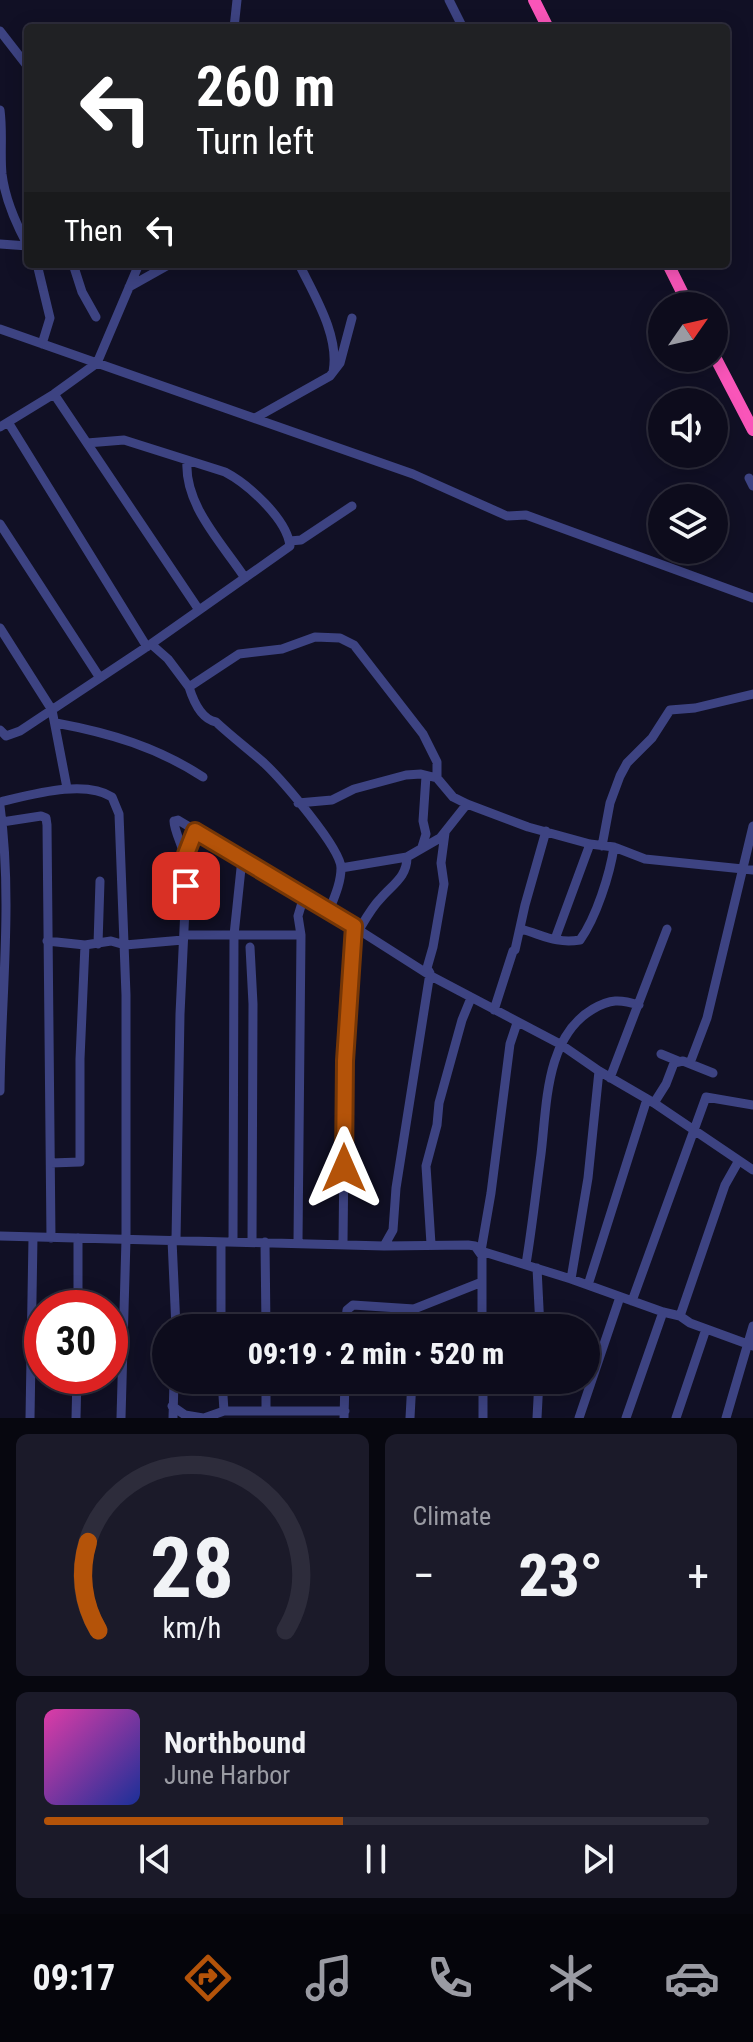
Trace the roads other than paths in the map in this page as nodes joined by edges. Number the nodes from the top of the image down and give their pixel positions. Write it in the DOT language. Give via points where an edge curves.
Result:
graph roads {
  1 [pos="237,0"];
  2 [pos="449,0"];
  3 [pos="534,0"];
  4 [pos="234,24"];
  5 [pos="461,24"];
  6 [pos="546,24"];
  7 [pos="0,31"];
  8 [pos="24,62"];
  9 [pos="0,110"];
  10 [pos="1,144"];
  11 [pos="4,196"];
  12 [pos="24,238"];
  13 [pos="0,244"];
  14 [pos="24,246"];
  15 [pos="38,268"];
  16 [pos="74,268"];
  17 [pos="137,268"];
  18 [pos="163,268"];
  19 [pos="301,268"];
  20 [pos="670,268"];
  21 [pos="129,287"];
  22 [pos="682,292"];
  23 [pos="96,317"];
  24 [pos="352,318"];
  25 [pos="0,329"];
  26 [pos="42,344"];
  27 [pos="97,363"];
  28 [pos="333,372"];
  29 [pos="723,372"];
  30 [pos="54,394"];
  31 [pos="255,418"];
  32 [pos="4,425"];
  33 [pos="753,430"];
  34 [pos="87,443"];
  35 [pos="187,461"];
  36 [pos="352,506"];
  37 [pos="0,524"];
  38 [pos="290,541"];
  39 [pos="245,578"];
  40 [pos="753,598"];
  41 [pos="199,610"];
  42 [pos="0,628"];
  43 [pos="149,646"];
  44 [pos="100,678"];
  45 [pos="189,687"];
  46 [pos="753,694"];
  47 [pos="52,710"];
  48 [pos="56,723"];
  49 [pos="0,730"];
  50 [pos="426,776"];
  51 [pos="203,777"];
  52 [pos="437,778"];
  53 [pos="67,788"];
  54 [pos="298,803"];
  55 [pos="0,804"];
  56 [pos="467,804"];
  57 [pos="2,822"];
  58 [pos="753,826"];
  59 [pos="195,831"];
  60 [pos="546,831"];
  61 [pos="445,833"];
  62 [pos="590,844"];
  63 [pos="602,846"];
  64 [pos="422,847"];
  65 [pos="614,847"];
  66 [pos="186,854"];
  67 [pos="407,857"];
  68 [pos="242,859"];
  69 [pos="341,868"];
  70 [pos="741,870"];
  71 [pos="753,870"];
  72 [pos="100,881"];
  73 [pos="304,896"];
  74 [pos="329,911"];
  75 [pos="356,928"];
  76 [pos="521,929"];
  77 [pos="667,929"];
  78 [pos="234,935"];
  79 [pos="301,935"];
  80 [pos="183,938"];
  81 [pos="555,939"];
  82 [pos="47,941"];
  83 [pos="98,944"];
  84 [pos="85,945"];
  85 [pos="125,945"];
  86 [pos="250,947"];
  87 [pos="2,950"];
  88 [pos="430,975"];
  89 [pos="471,998"];
  90 [pos="639,1005"];
  91 [pos="494,1010"];
  92 [pos="1,1013"];
  93 [pos="517,1023"];
  94 [pos="560,1044"];
  95 [pos="661,1054"];
  96 [pos="678,1061"];
  97 [pos="690,1063"];
  98 [pos="599,1071"];
  99 [pos="713,1073"];
  100 [pos="610,1078"];
  101 [pos="0,1091"];
  102 [pos="650,1101"];
  103 [pos="753,1105"];
  104 [pos="694,1131"];
  105 [pos="738,1162"];
  106 [pos="51,1163"];
  107 [pos="753,1170"];
  108 [pos="0,1236"];
  109 [pos="33,1237"];
  110 [pos="51,1238"];
  111 [pos="78,1238"];
  112 [pos="126,1239"];
  113 [pos="174,1240"];
  114 [pos="221,1242"];
  115 [pos="233,1242"];
  116 [pos="252,1242"];
  117 [pos="265,1242"];
  118 [pos="298,1242"];
  119 [pos="343,1243"];
  120 [pos="431,1244"];
  121 [pos="384,1246"];
  122 [pos="481,1251"];
  123 [pos="526,1264"];
  124 [pos="537,1268"];
  125 [pos="571,1279"];
  126 [pos="482,1282"];
  127 [pos="588,1285"];
  128 [pos="78,1290"];
  129 [pos="620,1297"];
  130 [pos="632,1301"];
  131 [pos="414,1309"];
  132 [pos="663,1312"];
  133 [pos="176,1314"];
  134 [pos="221,1314"];
  135 [pos="266,1314"];
  136 [pos="347,1314"];
  137 [pos="414,1314"];
  138 [pos="482,1314"];
  139 [pos="539,1314"];
  140 [pos="680,1316"];
  141 [pos="753,1326"];
  142 [pos="706,1329"];
  143 [pos="750,1345"];
  144 [pos="77,1394"];
  145 [pos="173,1394"];
  146 [pos="223,1394"];
  147 [pos="345,1394"];
  148 [pos="411,1394"];
  149 [pos="483,1394"];
  150 [pos="538,1394"];
  151 [pos="172,1406"];
  152 [pos="224,1411"];
  153 [pos="273,1413"];
  154 [pos="344,1415"];
  155 [pos="30,1418"];
  156 [pos="76,1418"];
  157 [pos="121,1418"];
  158 [pos="173,1418"];
  159 [pos="203,1418"];
  160 [pos="410,1418"];
  161 [pos="483,1418"];
  162 [pos="537,1418"];
  163 [pos="579,1418"];
  164 [pos="626,1418"];
  165 [pos="676,1418"];
  166 [pos="726,1418"];
  1 -- 4 [label="street"];
  2 -- 5 [label="street"];
  3 -- 6 [label="highway"];
  7 -- 8 [label="street"];
  9 -- 10 [label="street"];
  10 -- 11 [label="street"];
  11 -- 12 [label="street"];
  13 -- 14 [label="street"];
  15 -- 26 [label="street" via="50,318"];
  16 -- 23 [label="street"];
  17 -- 21 [label="street"];
  18 -- 21 [label="street"];
  19 -- 28 [label="street" via="329,334"];
  20 -- 22 [label="highway"];
  21 -- 27 [label="street"];
  24 -- 28 [label="street"];
  25 -- 26 [label="street"];
  26 -- 27 [label="street"];
  27 -- 30 [label="street"];
  27 -- 31 [label="street"];
  28 -- 31 [label="street"];
  29 -- 33 [label="highway"];
  30 -- 32 [label="street"];
  30 -- 34 [label="street"];
  31 -- 40 [label="street" via="413,474 507,516 526,515"];
  32 -- 43 [label="street"];
  34 -- 35 [label="street" via="124,440"];
  34 -- 41 [label="street"];
  35 -- 38 [label="street" via="240,480"];
  35 -- 39 [label="street" via="192,497"];
  36 -- 38 [label="street" via="301,540"];
  37 -- 44 [label="street"];
  38 -- 39 [label="street"];
  39 -- 41 [label="street"];
  41 -- 43 [label="street"];
  42 -- 47 [label="street"];
  43 -- 44 [label="street"];
  43 -- 45 [label="street" via="168,659"];
  44 -- 47 [label="street"];
  45 -- 52 [label="street" via="239,654 282,649 315,637 340,638 362,654 423,734 437,762"];
  45 -- 54 [label="street" via="209,721 265,765"];
  46 -- 63 [label="street" via="670,710 620,776"];
  47 -- 48 [label="street"];
  47 -- 49 [label="street" via="11,736"];
  48 -- 51 [label="street" via="126,739"];
  48 -- 53 [label="street"];
  50 -- 52 [label="street"];
  50 -- 54 [label="street" via="406,775 332,800"];
  50 -- 64 [label="street"];
  52 -- 56 [label="street"];
  53 -- 55 [label="street"];
  53 -- 85 [label="street" via="97,790 117,805"];
  54 -- 69 [label="street" via="338,854"];
  55 -- 57 [label="street"];
  56 -- 60 [label="street"];
  56 -- 61 [label="street"];
  57 -- 82 [label="street" via="46,818"];
  57 -- 87 [label="street"];
  58 -- 70 [label="street"];
  59 -- 66 [label="street"];
  59 -- 66 [label="street" via="176,820 173,824"];
  59 -- 68 [label="street"];
  60 -- 62 [label="street"];
  60 -- 76 [label="street"];
  61 -- 64 [label="street"];
  61 -- 88 [label="street" via="444,884 427,968"];
  62 -- 63 [label="street"];
  62 -- 81 [label="street"];
  63 -- 65 [label="street"];
  64 -- 67 [label="street"];
  65 -- 70 [label="street" via="645,859"];
  65 -- 81 [label="street" via="580,940"];
  66 -- 80 [label="street"];
  67 -- 69 [label="street"];
  67 -- 75 [label="street" via="398,884"];
  68 -- 73 [label="street"];
  68 -- 78 [label="street"];
  69 -- 74 [label="street"];
  70 -- 71 [label="street"];
  70 -- 97 [label="street" via="707,1018"];
  72 -- 83 [label="street"];
  73 -- 74 [label="street"];
  73 -- 79 [label="street" via="298,916"];
  74 -- 75 [label="street"];
  75 -- 88 [label="street"];
  75 -- 119 [label="street" via="345,1061"];
  76 -- 81 [label="street"];
  76 -- 91 [label="street"];
  77 -- 90 [label="street"];
  78 -- 79 [label="street"];
  78 -- 80 [label="street"];
  78 -- 115 [label="street"];
  79 -- 118 [label="street"];
  80 -- 85 [label="street"];
  80 -- 113 [label="street"];
  82 -- 84 [label="street"];
  82 -- 106 [label="street"];
  83 -- 84 [label="street"];
  83 -- 85 [label="street"];
  84 -- 106 [label="street" via="80,1162"];
  85 -- 112 [label="street"];
  86 -- 116 [label="street"];
  87 -- 92 [label="street"];
  88 -- 89 [label="street"];
  88 -- 121 [label="street" via="393,1230"];
  89 -- 91 [label="street"];
  89 -- 120 [label="street" via="426,1166"];
  90 -- 94 [label="street" via="622,1000 602,1003 574,1023"];
  90 -- 100 [label="street"];
  91 -- 93 [label="street"];
  92 -- 101 [label="street"];
  93 -- 94 [label="street"];
  93 -- 122 [label="street"];
  94 -- 98 [label="street"];
  94 -- 123 [label="street"];
  95 -- 96 [label="street"];
  96 -- 97 [label="street"];
  96 -- 102 [label="street"];
  97 -- 99 [label="street"];
  98 -- 100 [label="street"];
  98 -- 125 [label="street"];
  100 -- 102 [label="street"];
  102 -- 104 [label="street"];
  102 -- 127 [label="street"];
  103 -- 104 [label="street" via="706,1097"];
  104 -- 105 [label="street"];
  104 -- 130 [label="street"];
  105 -- 107 [label="street"];
  105 -- 140 [label="street" via="725,1185"];
  106 -- 110 [label="street"];
  108 -- 109 [label="street"];
  109 -- 110 [label="street"];
  109 -- 155 [label="street"];
  110 -- 111 [label="street"];
  111 -- 112 [label="street"];
  111 -- 128 [label="street"];
  112 -- 113 [label="street"];
  112 -- 157 [label="street"];
  113 -- 114 [label="street"];
  113 -- 133 [label="street"];
  114 -- 115 [label="street"];
  114 -- 134 [label="street"];
  115 -- 116 [label="street"];
  116 -- 117 [label="street"];
  117 -- 118 [label="street"];
  117 -- 135 [label="street"];
  118 -- 119 [label="street"];
  119 -- 121 [label="street"];
  120 -- 121 [label="street"];
  120 -- 122 [label="street" via="468,1245"];
  122 -- 123 [label="street"];
  122 -- 126 [label="street"];
  123 -- 124 [label="street"];
  124 -- 125 [label="street"];
  124 -- 139 [label="street"];
  125 -- 127 [label="street"];
  126 -- 131 [label="street"];
  126 -- 138 [label="street"];
  127 -- 129 [label="street"];
  129 -- 130 [label="street"];
  129 -- 163 [label="street"];
  130 -- 132 [label="street"];
  131 -- 136 [label="street" via="353,1305"];
  131 -- 137 [label="street"];
  132 -- 140 [label="street"];
  132 -- 164 [label="street"];
  140 -- 142 [label="street"];
  141 -- 143 [label="street"];
  142 -- 143 [label="street"];
  142 -- 165 [label="street"];
  143 -- 166 [label="street"];
  144 -- 156 [label="street"];
  145 -- 151 [label="street"];
  146 -- 152 [label="street"];
  147 -- 154 [label="street"];
  148 -- 160 [label="street"];
  149 -- 161 [label="street"];
  150 -- 162 [label="street"];
  151 -- 158 [label="street"];
  151 -- 159 [label="street"];
  152 -- 153 [label="street"];
  152 -- 159 [label="street"];
  153 -- 154 [label="street"];
}
